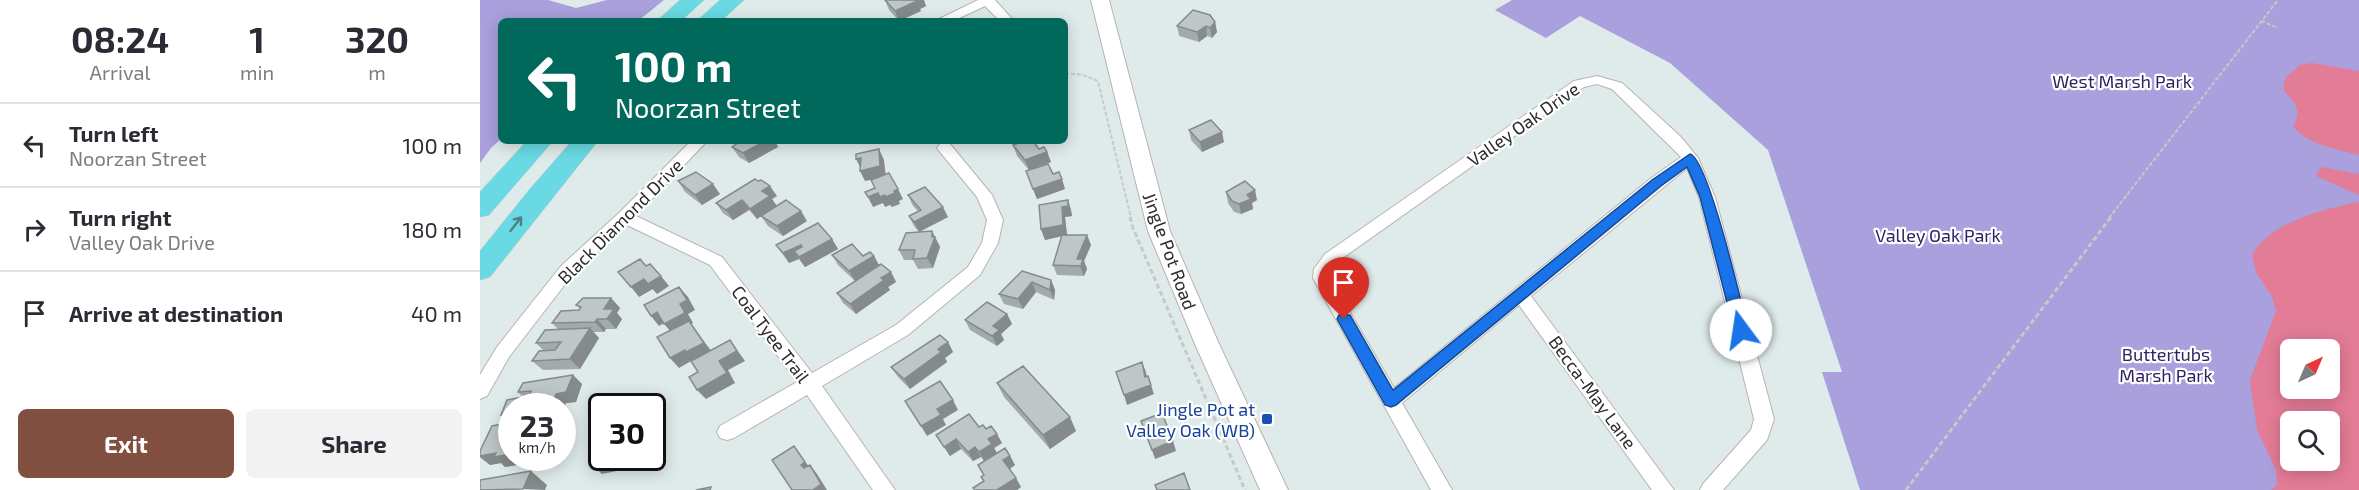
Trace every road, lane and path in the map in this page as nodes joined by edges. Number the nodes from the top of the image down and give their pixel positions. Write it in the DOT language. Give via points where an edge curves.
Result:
graph roads {
  1 [pos="693,0"];
  2 [pos="733,0"];
  3 [pos="988,0"];
  4 [pos="1100,0"];
  5 [pos="2278,0"];
  6 [pos="672,18"];
  7 [pos="712,18"];
  8 [pos="949,18"];
  9 [pos="1004,18"];
  10 [pos="2261,21"];
  11 [pos="2278,28"];
  12 [pos="538,144"];
  13 [pos="583,144"];
  14 [pos="697,144"];
  15 [pos="945,148"];
  16 [pos="1690,158"];
  17 [pos="480,208"];
  18 [pos="625,217"];
  19 [pos="480,270"];
  20 [pos="1521,295"];
  21 [pos="809,383"];
  22 [pos="480,391"];
  23 [pos="1391,401"];
  24 [pos="727,432"];
  25 [pos="885,490"];
  26 [pos="1274,490"];
  27 [pos="1442,490"];
  28 [pos="1664,490"];
  29 [pos="1710,490"];
  30 [pos="1906,490"];
  1 -- 6 [label="highway"];
  2 -- 7 [label="highway"];
  3 -- 8 [label="street"];
  3 -- 9 [label="street"];
  4 -- 26 [label="main road, Jingle Pot Road" via="1159,231"];
  5 -- 10 [label="path"];
  10 -- 11 [label="path"];
  10 -- 30 [label="path"];
  12 -- 17 [label="highway"];
  19 -- 13 [label="highway, one-way"];
  14 -- 18 [label="street, Black Diamond Drive"];
  15 -- 21 [label="street" via="984,195 995,220 990,243 974,271 902,330"];
  16 -- 20 [label="street"];
  16 -- 23 [label="street, Valley Oak Drive" via="1617,86 1597,80 1583,82 1331,258 1322,269 1321,278"];
  16 -- 29 [label="street, Valley Oak Drive" via="1707,197 1764,419 1760,434"];
  18 -- 21 [label="street, Coal Tyee Trail" via="716,261"];
  18 -- 22 [label="street, Black Diamond Drive" via="567,270 503,352"];
  20 -- 23 [label="street"];
  20 -- 28 [label="street, Becca-May Lane"];
  21 -- 24 [label="street"];
  21 -- 25 [label="street, Coal Tyee Trail"];
  23 -- 27 [label="street, Valley Oak Drive"];
}
